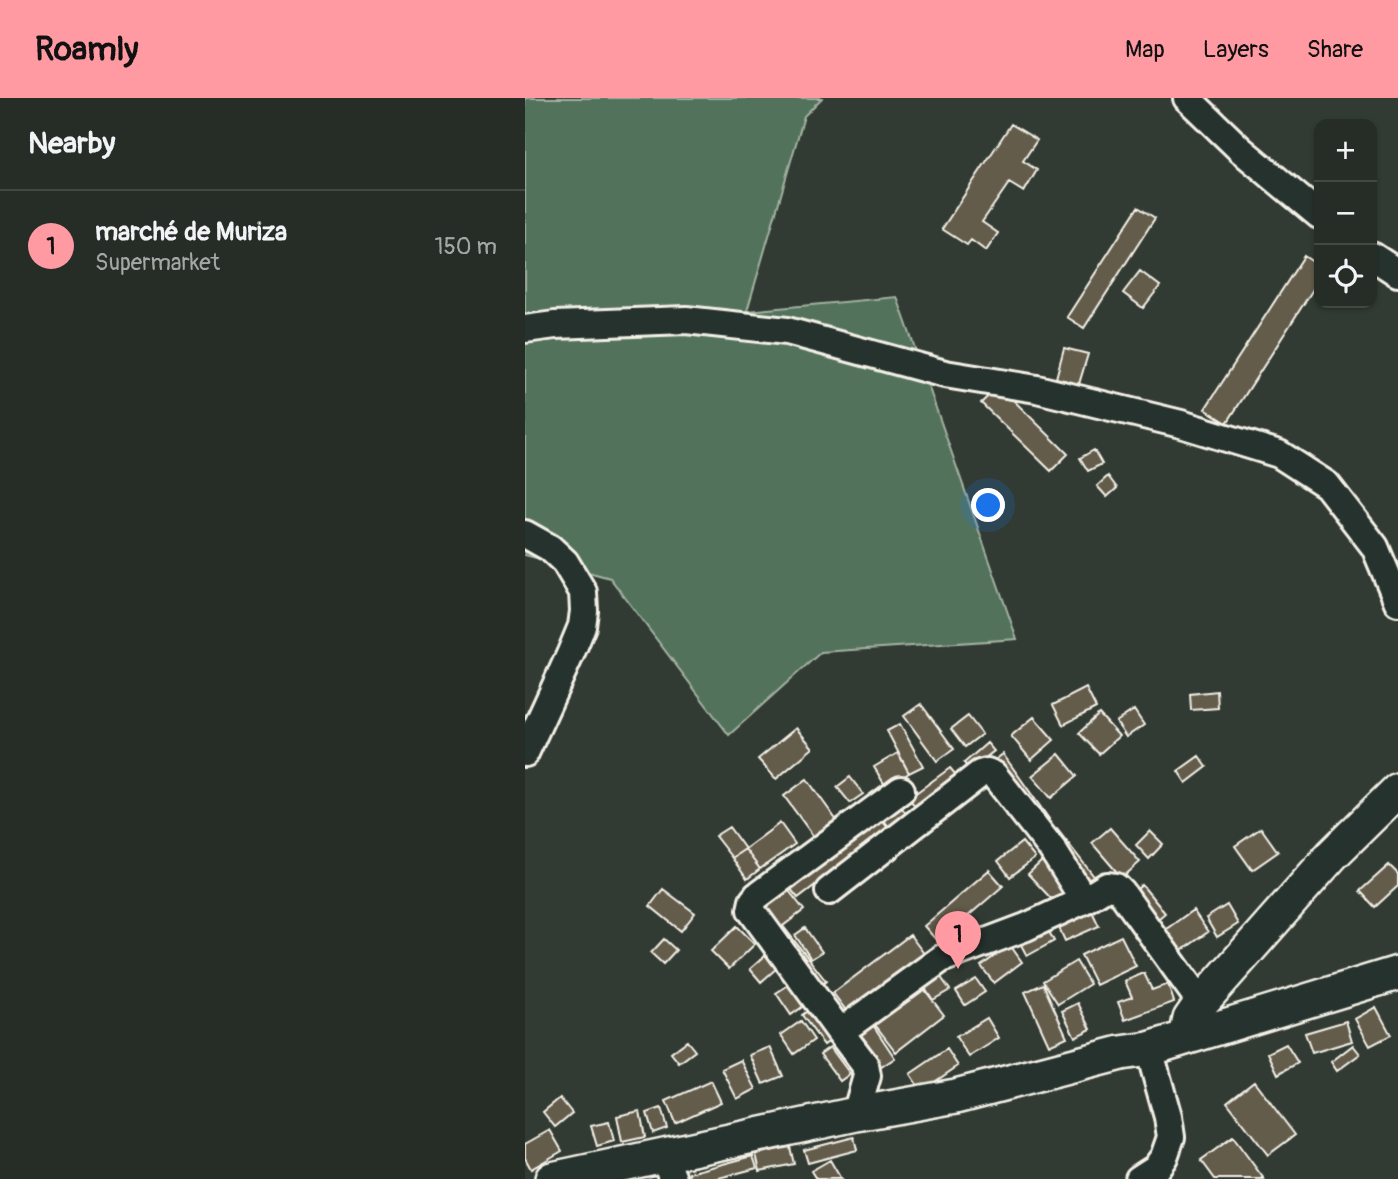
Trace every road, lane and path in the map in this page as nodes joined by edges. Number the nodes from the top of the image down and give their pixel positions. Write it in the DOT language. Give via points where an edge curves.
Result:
graph roads {
  1 [pos="1187,98"];
  2 [pos="1314,211"];
  3 [pos="1377,259"];
  4 [pos="1398,273"];
  5 [pos="525,329"];
  6 [pos="525,534"];
  7 [pos="1398,602"];
  8 [pos="525,753"];
  9 [pos="901,790"];
  10 [pos="1398,790"];
  11 [pos="829,891"];
  12 [pos="1084,900"];
  13 [pos="1398,973"];
  14 [pos="1201,1003"];
  15 [pos="840,1032"];
  16 [pos="1186,1037"];
  17 [pos="1149,1049"];
  18 [pos="856,1114"];
  19 [pos="668,1166"];
  20 [pos="552,1179"];
  21 [pos="1139,1179"];
  1 -- 2 [label="street"];
  3 -- 4 [label="street"];
  5 -- 7 [label="street" via="686,320 787,331 945,374 1037,389 1181,424 1279,454 1327,485 1375,547"];
  6 -- 8 [label="street" via="565,562 583,592 584,611 570,655"];
  9 -- 15 [label="street" via="757,895 751,906"];
  10 -- 14 [label="main road" via="1332,855"];
  11 -- 12 [label="street" via="987,772 1052,849"];
  12 -- 14 [label="street" via="1107,886 1116,887"];
  12 -- 15 [label="street" via="1026,928 941,959"];
  13 -- 16 [label="main road"];
  14 -- 16 [label="main road" via="1190,1019"];
  15 -- 18 [label="street" via="867,1071"];
  16 -- 17 [label="main road"];
  17 -- 18 [label="main road" via="956,1096"];
  17 -- 21 [label="street" via="1171,1137 1156,1168"];
  18 -- 19 [label="main road"];
  19 -- 20 [label="main road"];
}
